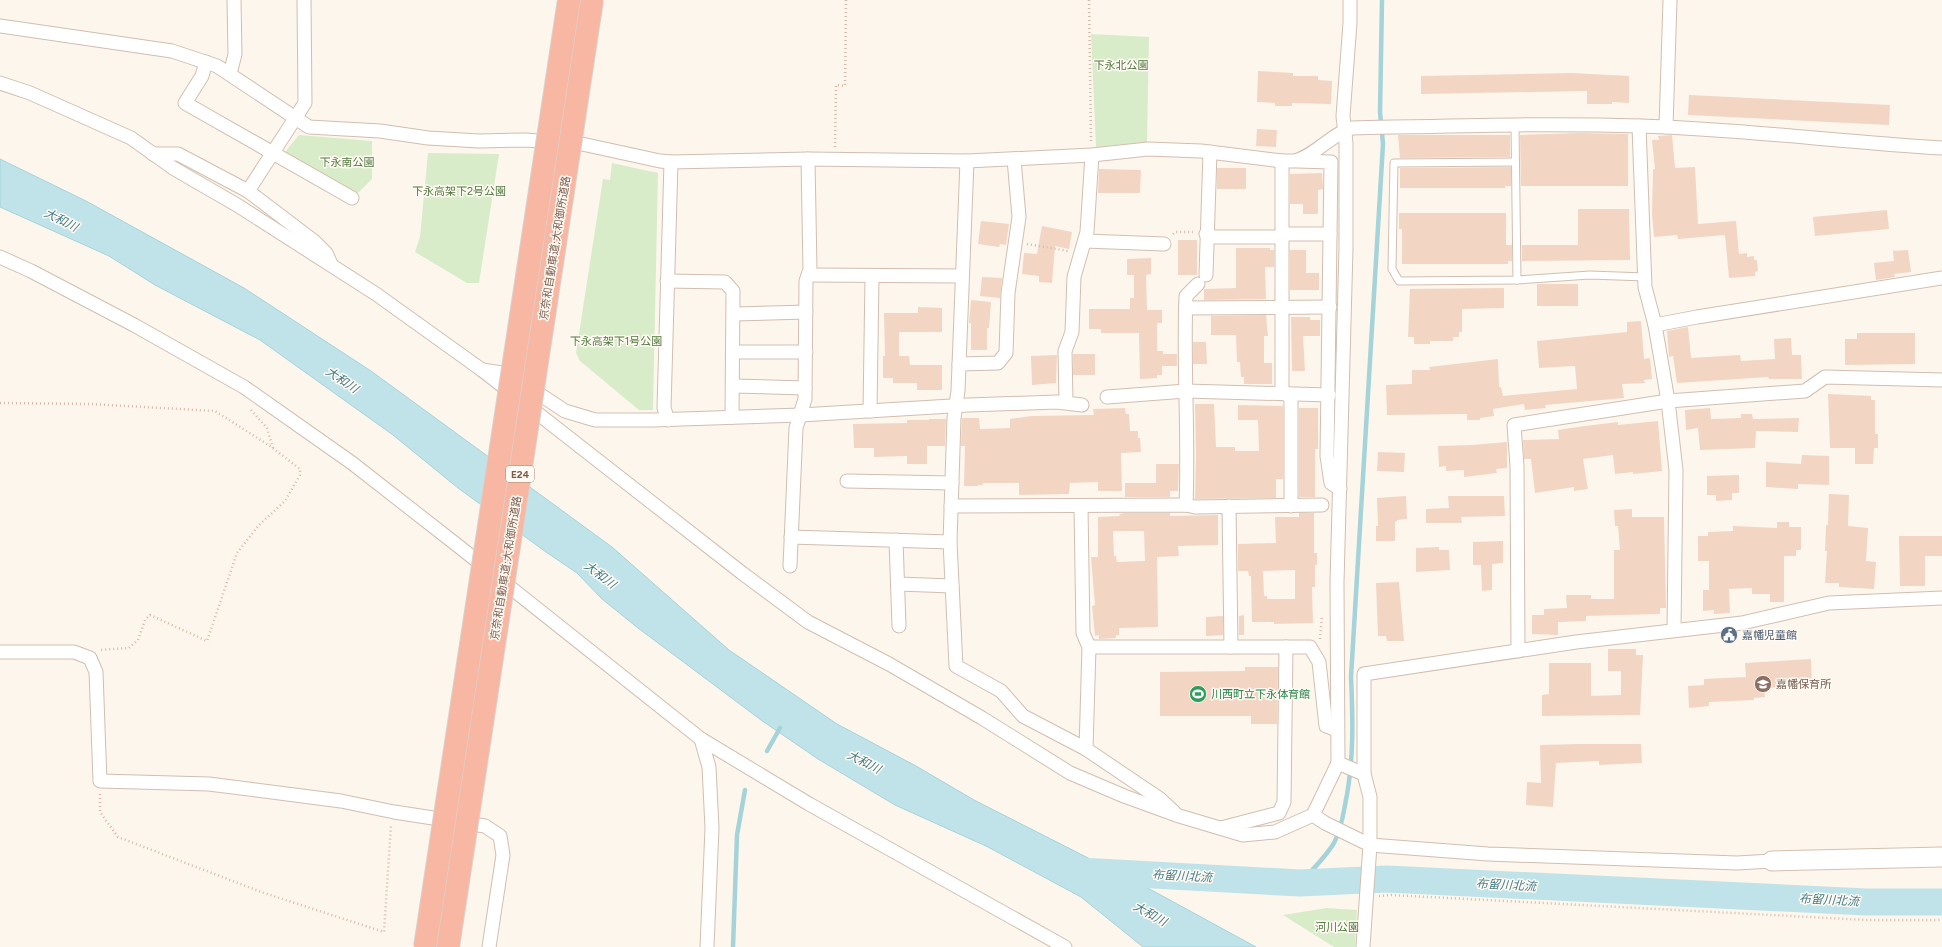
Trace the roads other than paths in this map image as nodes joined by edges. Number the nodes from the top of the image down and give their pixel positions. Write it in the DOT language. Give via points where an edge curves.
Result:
graph roads {
  1 [pos="234,0"];
  2 [pos="304,0"];
  3 [pos="569,0"];
  4 [pos="592,0"];
  5 [pos="1350,0"];
  6 [pos="1670,0"];
  7 [pos="0,26"];
  8 [pos="206,62"];
  9 [pos="230,74"];
  10 [pos="0,83"];
  11 [pos="296,119"];
  12 [pos="1515,126"];
  13 [pos="1639,126"];
  14 [pos="1666,127"];
  15 [pos="1338,134"];
  16 [pos="1942,148"];
  17 [pos="1210,152"];
  18 [pos="273,153"];
  19 [pos="153,154"];
  20 [pos="1092,155"];
  21 [pos="808,159"];
  22 [pos="1014,159"];
  23 [pos="966,161"];
  24 [pos="1282,161"];
  25 [pos="1295,161"];
  26 [pos="671,162"];
  27 [pos="1331,162"];
  28 [pos="1515,162"];
  29 [pos="248,191"];
  30 [pos="352,198"];
  31 [pos="1206,234"];
  32 [pos="1330,234"];
  33 [pos="1282,235"];
  34 [pos="1085,240"];
  35 [pos="1164,244"];
  36 [pos="0,257"];
  37 [pos="332,266"];
  38 [pos="808,275"];
  39 [pos="872,276"];
  40 [pos="962,276"];
  41 [pos="1645,277"];
  42 [pos="1942,278"];
  43 [pos="1516,280"];
  44 [pos="667,281"];
  45 [pos="1282,307"];
  46 [pos="1330,307"];
  47 [pos="1186,308"];
  48 [pos="806,312"];
  49 [pos="734,314"];
  50 [pos="1655,325"];
  51 [pos="733,352"];
  52 [pos="806,352"];
  53 [pos="959,364"];
  54 [pos="482,370"];
  55 [pos="1942,380"];
  56 [pos="733,386"];
  57 [pos="805,388"];
  58 [pos="1186,391"];
  59 [pos="1286,393"];
  60 [pos="1329,395"];
  61 [pos="1107,397"];
  62 [pos="1668,401"];
  63 [pos="1066,402"];
  64 [pos="1082,405"];
  65 [pos="956,406"];
  66 [pos="870,411"];
  67 [pos="801,415"];
  68 [pos="732,417"];
  69 [pos="668,420"];
  70 [pos="847,481"];
  71 [pos="952,484"];
  72 [pos="1340,490"];
  73 [pos="1186,505"];
  74 [pos="1322,505"];
  75 [pos="951,506"];
  76 [pos="1229,506"];
  77 [pos="1291,506"];
  78 [pos="1081,507"];
  79 [pos="791,537"];
  80 [pos="896,540"];
  81 [pos="950,542"];
  82 [pos="790,566"];
  83 [pos="898,584"];
  84 [pos="952,586"];
  85 [pos="1942,598"];
  86 [pos="899,626"];
  87 [pos="1674,630"];
  88 [pos="1089,647"];
  89 [pos="1231,647"];
  90 [pos="1286,647"];
  91 [pos="1518,651"];
  92 [pos="0,652"];
  93 [pos="1337,730"];
  94 [pos="701,739"];
  95 [pos="1086,749"];
  96 [pos="1340,763"];
  97 [pos="1362,774"];
  98 [pos="1176,815"];
  99 [pos="1312,815"];
  100 [pos="1221,828"];
  101 [pos="1369,850"];
  102 [pos="1942,857"];
  103 [pos="1772,861"];
  104 [pos="425,947"];
  105 [pos="448,947"];
  106 [pos="489,947"];
  107 [pos="707,947"];
  108 [pos="1065,947"];
  109 [pos="1363,947"];
  1 -- 9 [label="street" via="235,54"];
  2 -- 11 [label="street" via="305,103"];
  3 -- 104 [label="highway, 京奈和自動車道;大和御所道路 / E24, bridge"];
  4 -- 105 [label="highway, 京奈和自動車道;大和御所道路 / E24, bridge"];
  5 -- 15 [label="street"];
  6 -- 14 [label="street"];
  7 -- 8 [label="street" via="172,51"];
  8 -- 9 [label="street"];
  8 -- 18 [label="street" via="202,76 185,103"];
  9 -- 11 [label="street"];
  10 -- 19 [label="street" via="30,93 131,138"];
  11 -- 18 [label="street"];
  11 -- 26 [label="street" via="309,127 380,131 428,138 582,144"];
  12 -- 13 [label="street"];
  12 -- 15 [label="street" via="1352,128"];
  12 -- 28 [label="lane"];
  13 -- 14 [label="street"];
  13 -- 41 [label="street"];
  14 -- 16 [label="street"];
  15 -- 25 [label="street"];
  15 -- 27 [label="street"];
  15 -- 72 [label="street" via="1346,143"];
  17 -- 20 [label="street" via="1148,149"];
  17 -- 24 [label="street"];
  17 -- 31 [label="street"];
  18 -- 29 [label="street"];
  18 -- 30 [label="street"];
  19 -- 29 [label="street" via="178,154"];
  19 -- 37 [label="street"];
  20 -- 22 [label="street"];
  20 -- 34 [label="street"];
  21 -- 23 [label="street"];
  21 -- 26 [label="street"];
  21 -- 38 [label="street"];
  22 -- 23 [label="street"];
  22 -- 53 [label="street" via="1019,217 1008,293 1006,353 998,363"];
  23 -- 40 [label="street"];
  24 -- 25 [label="street"];
  24 -- 33 [label="street"];
  25 -- 27 [label="street"];
  26 -- 44 [label="street"];
  27 -- 32 [label="street"];
  28 -- 43 [label="lane"];
  28 -- 43 [label="lane" via="1394,163 1392,269 1399,281"];
  29 -- 37 [label="street" via="315,242 326,254"];
  31 -- 33 [label="street"];
  31 -- 47 [label="street" via="1202,279 1186,296"];
  32 -- 33 [label="street"];
  32 -- 46 [label="street"];
  33 -- 45 [label="street"];
  34 -- 35 [label="street"];
  34 -- 63 [label="street" via="1074,277 1072,332 1065,351"];
  36 -- 94 [label="street" via="134,325 244,387 352,463"];
  37 -- 54 [label="street" via="376,294"];
  38 -- 39 [label="street"];
  38 -- 48 [label="street"];
  39 -- 40 [label="street"];
  39 -- 66 [label="street"];
  40 -- 53 [label="street"];
  41 -- 43 [label="lane" via="1590,275"];
  41 -- 50 [label="street" via="1645,287"];
  42 -- 50 [label="street" via="1697,316"];
  44 -- 49 [label="street" via="725,282 734,291"];
  44 -- 69 [label="street" via="664,408"];
  45 -- 46 [label="street"];
  45 -- 47 [label="street"];
  45 -- 59 [label="street" via="1282,388"];
  46 -- 60 [label="street"];
  47 -- 58 [label="street"];
  48 -- 49 [label="street"];
  48 -- 52 [label="street"];
  49 -- 51 [label="street"];
  50 -- 62 [label="street"];
  51 -- 52 [label="street"];
  51 -- 56 [label="street"];
  52 -- 57 [label="street"];
  53 -- 65 [label="street"];
  54 -- 69 [label="street" via="509,374 565,411 595,420"];
  54 -- 98 [label="street" via="735,569 808,622 889,664 1070,772"];
  55 -- 62 [label="street" via="1825,377 1805,391"];
  56 -- 57 [label="street"];
  56 -- 68 [label="street"];
  57 -- 67 [label="street"];
  58 -- 59 [label="street"];
  58 -- 61 [label="street"];
  58 -- 73 [label="street"];
  59 -- 60 [label="street"];
  59 -- 77 [label="street" via="1291,399"];
  60 -- 72 [label="street" via="1327,456 1331,483"];
  62 -- 87 [label="street" via="1676,470"];
  62 -- 91 [label="street" via="1514,425 1517,466"];
  63 -- 64 [label="street"];
  63 -- 65 [label="street"];
  65 -- 66 [label="street"];
  65 -- 71 [label="street"];
  66 -- 67 [label="street"];
  67 -- 68 [label="street"];
  67 -- 79 [label="street" via="796,428"];
  68 -- 69 [label="street"];
  70 -- 71 [label="street"];
  71 -- 75 [label="street"];
  72 -- 93 [label="street"];
  73 -- 76 [label="street"];
  73 -- 78 [label="street"];
  74 -- 77 [label="street"];
  75 -- 78 [label="street"];
  75 -- 81 [label="street"];
  76 -- 77 [label="street"];
  76 -- 89 [label="street"];
  78 -- 88 [label="street" via="1083,633"];
  79 -- 80 [label="street"];
  79 -- 82 [label="street"];
  80 -- 81 [label="street"];
  80 -- 83 [label="street"];
  81 -- 84 [label="street"];
  83 -- 84 [label="street"];
  83 -- 86 [label="street"];
  84 -- 95 [label="street" via="956,666 1001,691 1023,716"];
  85 -- 87 [label="street" via="1829,603 1742,623"];
  87 -- 91 [label="street"];
  88 -- 89 [label="street"];
  88 -- 95 [label="street"];
  89 -- 90 [label="street"];
  90 -- 93 [label="street" via="1310,647 1319,662 1326,726"];
  90 -- 100 [label="street" via="1284,802 1279,813"];
  91 -- 97 [label="street" via="1364,674"];
  92 -- 106 [label="street" via="74,652 90,658 96,672 100,782 209,784 341,801 485,826 500,836 503,856"];
  93 -- 96 [label="street"];
  94 -- 107 [label="street" via="709,767 712,828"];
  94 -- 108 [label="street" via="809,804"];
  95 -- 98 [label="street" via="1160,799"];
  96 -- 97 [label="street"];
  96 -- 99 [label="street"];
  97 -- 101 [label="street" via="1370,797"];
  98 -- 100 [label="street"];
  99 -- 100 [label="street" via="1275,832 1243,835"];
  99 -- 101 [label="street" via="1346,832"];
  101 -- 103 [label="street" via="1737,863"];
  101 -- 109 [label="street"];
  102 -- 103 [label="street"];
}
